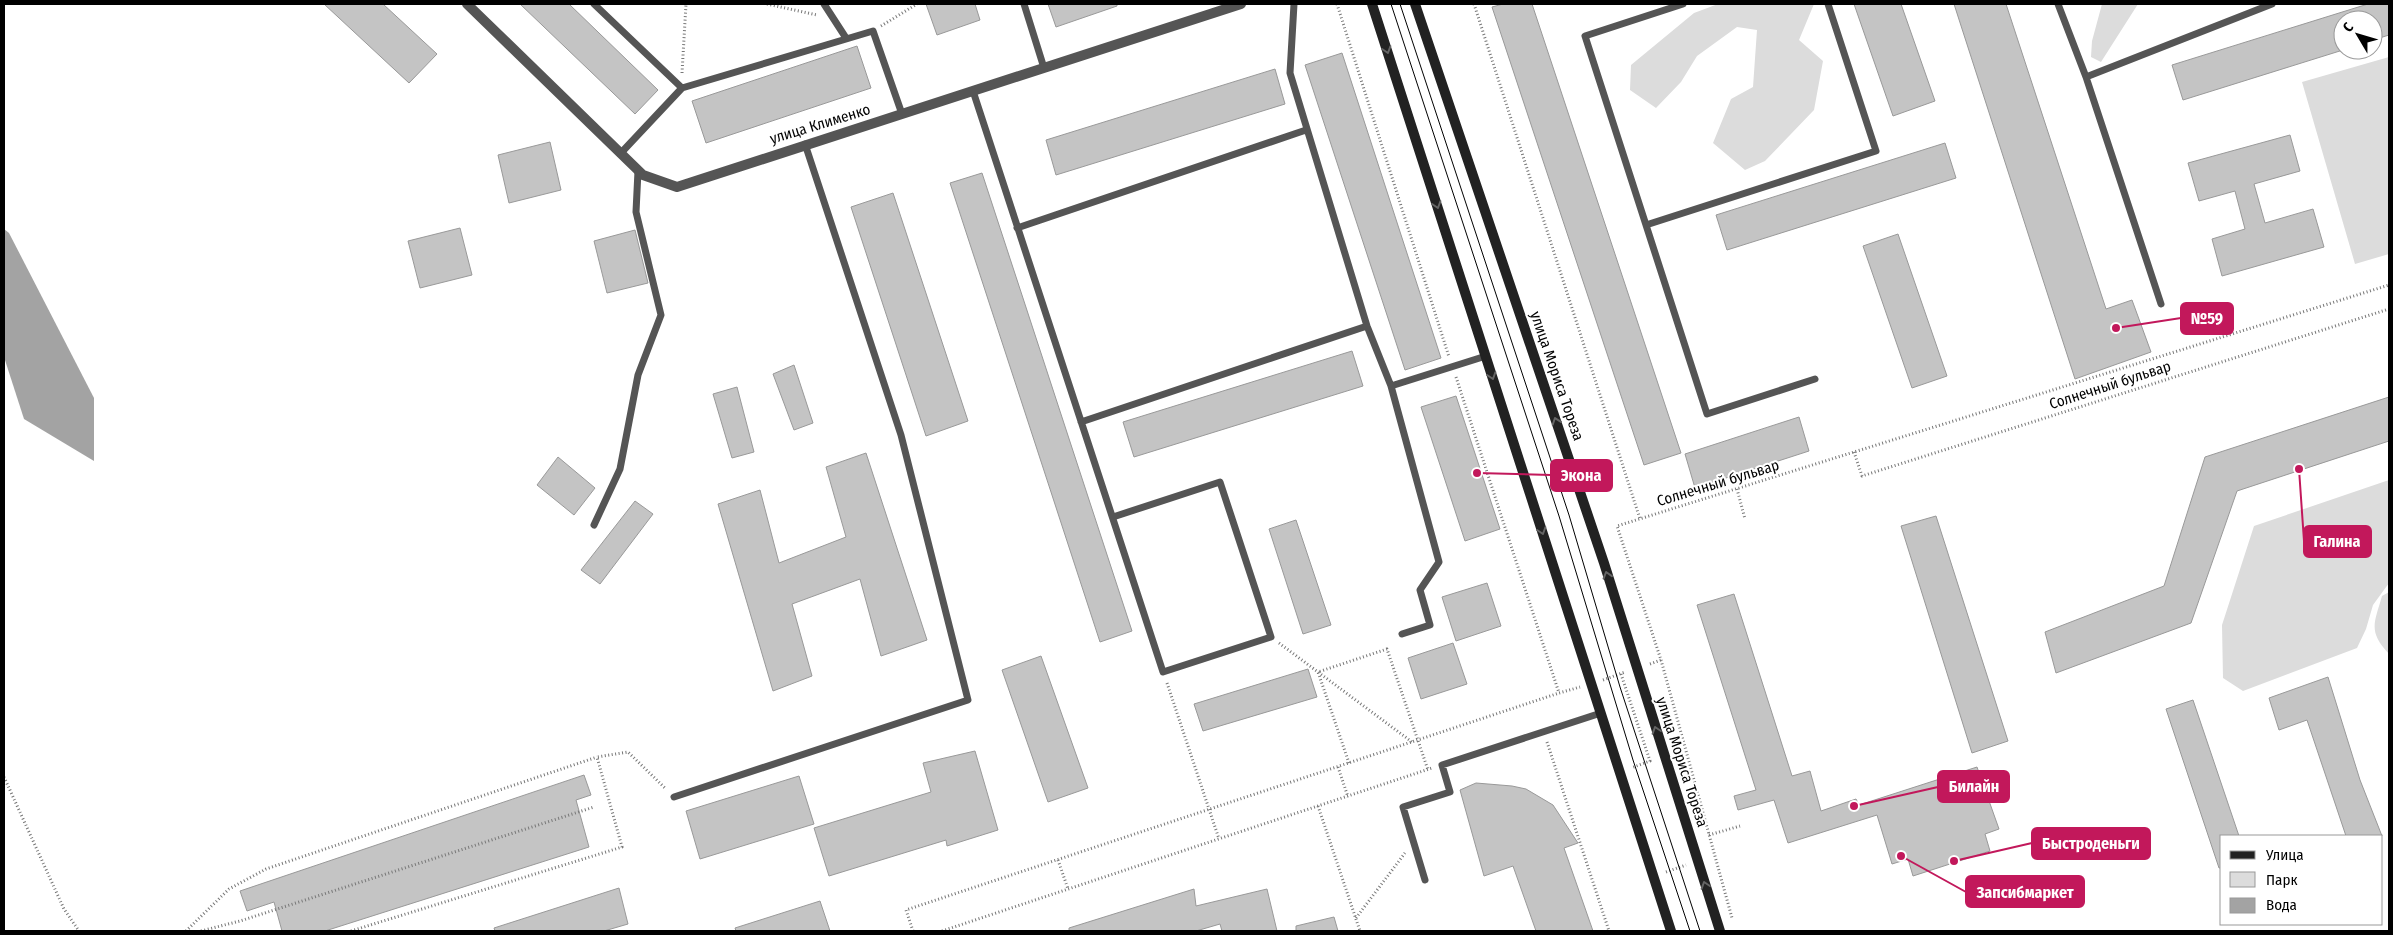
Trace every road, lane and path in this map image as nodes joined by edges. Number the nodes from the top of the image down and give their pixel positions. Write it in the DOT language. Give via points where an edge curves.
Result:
graph roads {
  1 [pos="467,4"];
  2 [pos="594,4"];
  3 [pos="686,4"];
  4 [pos="767,4"];
  5 [pos="824,4"];
  6 [pos="917,4"];
  7 [pos="1024,4"];
  8 [pos="1241,4"];
  9 [pos="1294,4"];
  10 [pos="1372,4"];
  11 [pos="1415,4"];
  12 [pos="1474,4"];
  13 [pos="1683,4"];
  14 [pos="1828,4"];
  15 [pos="2058,4"];
  16 [pos="2272,4"];
  17 [pos="834,20"];
  18 [pos="873,31"];
  19 [pos="846,38"];
  20 [pos="1044,68"];
  21 [pos="2086,76"];
  22 [pos="682,88"];
  23 [pos="973,91"];
  24 [pos="902,114"];
  25 [pos="1306,130"];
  26 [pos="805,144"];
  27 [pos="620,154"];
  28 [pos="638,170"];
  29 [pos="1646,225"];
  30 [pos="1017,228"];
  31 [pos="2389,285"];
  32 [pos="2161,304"];
  33 [pos="2389,309"];
  34 [pos="1367,326"];
  35 [pos="1486,356"];
  36 [pos="1815,378"];
  37 [pos="1391,386"];
  38 [pos="1081,422"];
  39 [pos="1854,452"];
  40 [pos="1737,489"];
  41 [pos="1113,517"];
  42 [pos="1640,519"];
  43 [pos="1745,519"];
  44 [pos="594,525"];
  45 [pos="1617,526"];
  46 [pos="1402,634"];
  47 [pos="1271,637"];
  48 [pos="1661,660"];
  49 [pos="1163,672"];
  50 [pos="1318,672"];
  51 [pos="1621,674"];
  52 [pos="1601,680"];
  53 [pos="1604,689"];
  54 [pos="1559,693"];
  55 [pos="1601,713"];
  56 [pos="1544,732"];
  57 [pos="1418,740"];
  58 [pos="1412,742"];
  59 [pos="597,757"];
  60 [pos="1627,759"];
  61 [pos="1349,763"];
  62 [pos="1442,765"];
  63 [pos="1338,767"];
  64 [pos="1428,770"];
  65 [pos="4,777"];
  66 [pos="674,796"];
  67 [pos="1348,796"];
  68 [pos="1318,806"];
  69 [pos="594,807"];
  70 [pos="1209,810"];
  71 [pos="1740,826"];
  72 [pos="1709,835"];
  73 [pos="1219,839"];
  74 [pos="1414,842"];
  75 [pos="1058,860"];
  76 [pos="1698,861"];
  77 [pos="1653,876"];
  78 [pos="1425,880"];
  79 [pos="1068,889"];
  80 [pos="1356,918"];
  81 [pos="1733,922"];
  82 [pos="79,931"];
  83 [pos="186,931"];
  84 [pos="201,931"];
  85 [pos="351,931"];
  86 [pos="912,931"];
  87 [pos="942,931"];
  88 [pos="1360,931"];
  89 [pos="1609,931"];
  90 [pos="1671,931"];
  91 [pos="1720,931"];
  1 -- 27 [label="street, улица Клименко"];
  2 -- 22 [label="lane"];
  3 -- 22 [label="path"];
  4 -- 17 [label="path"];
  5 -- 17 [label="lane"];
  6 -- 18 [label="path"];
  7 -- 20 [label="lane"];
  8 -- 20 [label="street, улица Клименко"];
  9 -- 25 [label="lane" via="1290,73"];
  10 -- 35 [label="street, one-way"];
  76 -- 11 [label="street, улица Мориса Тореза, one-way" via="1604,563"];
  12 -- 42 [label="path"];
  13 -- 29 [label="lane" via="1585,36"];
  14 -- 29 [label="lane" via="1876,151"];
  15 -- 21 [label="lane"];
  16 -- 21 [label="lane"];
  17 -- 19 [label="lane"];
  18 -- 19 [label="lane"];
  18 -- 24 [label="lane"];
  19 -- 22 [label="lane"];
  20 -- 23 [label="street, улица Клименко"];
  21 -- 32 [label="lane"];
  22 -- 27 [label="lane"];
  23 -- 24 [label="street, улица Клименко"];
  23 -- 30 [label="lane"];
  24 -- 26 [label="street, улица Клименко"];
  25 -- 30 [label="lane"];
  25 -- 34 [label="lane"];
  26 -- 28 [label="street, улица Клименко" via="676,187 643,175"];
  26 -- 66 [label="lane" via="900,435 968,700"];
  27 -- 28 [label="street, улица Клименко"];
  28 -- 44 [label="lane" via="636,212 661,314 638,375 620,469"];
  29 -- 36 [label="lane" via="1707,414"];
  30 -- 38 [label="lane"];
  31 -- 39 [label="path, Солнечный бульвар"];
  33 -- 39 [label="path, Солнечный бульвар" via="1862,476"];
  34 -- 37 [label="lane"];
  34 -- 38 [label="lane"];
  35 -- 37 [label="lane"];
  35 -- 55 [label="street, one-way"];
  37 -- 46 [label="lane" via="1439,562 1420,590 1430,625"];
  38 -- 41 [label="lane"];
  39 -- 40 [label="path, Солнечный бульвар"];
  40 -- 42 [label="path, Солнечный бульвар"];
  40 -- 43 [label="path"];
  41 -- 47 [label="lane" via="1220,482"];
  41 -- 49 [label="lane"];
  42 -- 45 [label="path, Солнечный бульвар"];
  47 -- 49 [label="lane"];
  47 -- 50 [label="path"];
  48 -- 72 [label="path"];
  49 -- 70 [label="path"];
  50 -- 57 [label="path" via="1387,649"];
  50 -- 58 [label="path"];
  50 -- 61 [label="path"];
  51 -- 60 [label="path" via="1650,762 1630,768"];
  52 -- 53 [label="path"];
  54 -- 57 [label="path"];
  55 -- 56 [label="lane"];
  55 -- 77 [label="street"];
  56 -- 62 [label="lane"];
  56 -- 89 [label="path"];
  57 -- 58 [label="path"];
  57 -- 64 [label="path"];
  58 -- 61 [label="path"];
  59 -- 66 [label="path" via="628,752"];
  59 -- 83 [label="path" via="266,869 230,889"];
  59 -- 85 [label="path" via="622,847"];
  61 -- 63 [label="path"];
  62 -- 64 [label="path"];
  62 -- 74 [label="lane" via="1450,792 1403,807"];
  63 -- 67 [label="path"];
  63 -- 70 [label="path"];
  64 -- 67 [label="path"];
  65 -- 82 [label="path" via="64,909"];
  67 -- 68 [label="path"];
  68 -- 73 [label="path"];
  68 -- 80 [label="path"];
  69 -- 84 [label="path"];
  70 -- 73 [label="path"];
  70 -- 75 [label="path"];
  71 -- 72 [label="path"];
  72 -- 81 [label="path"];
  73 -- 79 [label="path"];
  74 -- 78 [label="lane"];
  74 -- 80 [label="path"];
  75 -- 79 [label="path"];
  75 -- 86 [label="path" via="906,910"];
  76 -- 77 [label="path"];
  91 -- 76 [label="street, улица Мориса Тореза, one-way"];
  77 -- 90 [label="street"];
  79 -- 87 [label="path"];
  80 -- 88 [label="path"];
}
